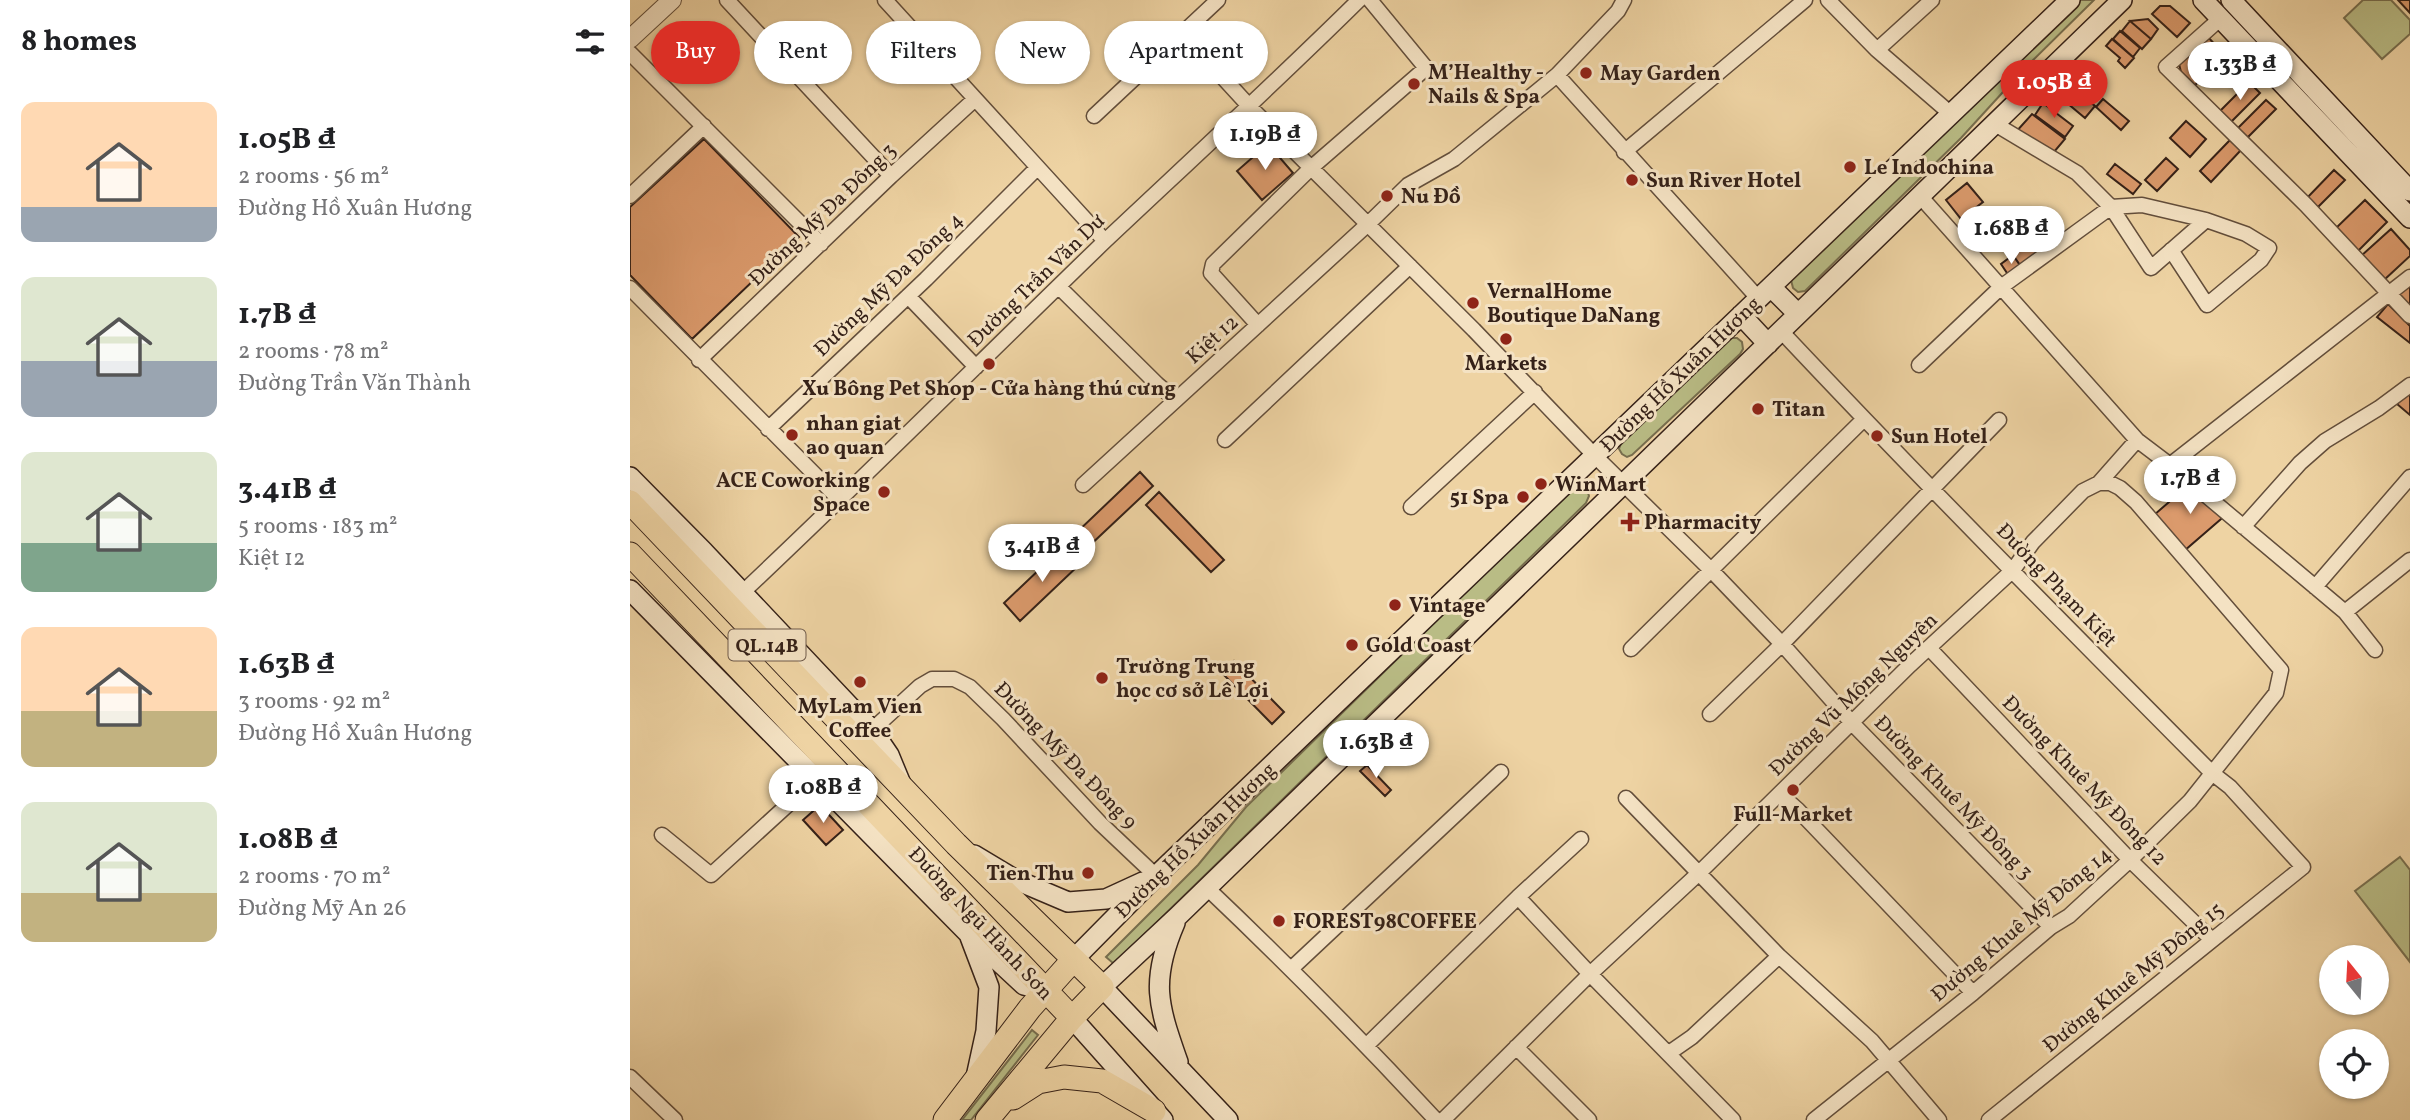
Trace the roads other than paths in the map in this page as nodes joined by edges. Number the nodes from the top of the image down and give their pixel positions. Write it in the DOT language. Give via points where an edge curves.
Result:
graph roads {
  1 [pos="672,0"];
  2 [pos="727,0"];
  3 [pos="885,0"];
  4 [pos="1218,0"];
  5 [pos="1359,0"];
  6 [pos="1370,0"];
  7 [pos="1624,0"];
  8 [pos="1805,0"];
  9 [pos="1828,0"];
  10 [pos="1933,0"];
  11 [pos="2070,0"];
  12 [pos="2203,0"];
  13 [pos="2231,0"];
  14 [pos="2123,1"];
  15 [pos="2221,18"];
  16 [pos="1197,21"];
  17 [pos="630,39"];
  18 [pos="1877,50"];
  19 [pos="630,53"];
  20 [pos="1557,75"];
  21 [pos="1129,84"];
  22 [pos="1229,84"];
  23 [pos="975,99"];
  24 [pos="1250,107"];
  25 [pos="1951,114"];
  26 [pos="1094,116"];
  27 [pos="1994,124"];
  28 [pos="2336,125"];
  29 [pos="704,127"];
  30 [pos="1624,152"];
  31 [pos="1312,167"];
  32 [pos="1037,168"];
  33 [pos="891,176"];
  34 [pos="2410,191"];
  35 [pos="630,196"];
  36 [pos="1920,197"];
  37 [pos="2111,206"];
  38 [pos="2410,218"];
  39 [pos="2206,220"];
  40 [pos="1368,224"];
  41 [pos="1105,241"];
  42 [pos="821,244"];
  43 [pos="2171,250"];
  44 [pos="1410,265"];
  45 [pos="2410,277"];
  46 [pos="1059,287"];
  47 [pos="630,288"];
  48 [pos="2001,288"];
  49 [pos="1764,292"];
  50 [pos="2388,294"];
  51 [pos="908,296"];
  52 [pos="1798,314"];
  53 [pos="1741,315"];
  54 [pos="2410,316"];
  55 [pos="1258,325"];
  56 [pos="1774,337"];
  57 [pos="699,360"];
  58 [pos="1919,365"];
  59 [pos="976,367"];
  60 [pos="2410,385"];
  61 [pos="1535,392"];
  62 [pos="1176,400"];
  63 [pos="1864,419"];
  64 [pos="1999,420"];
  65 [pos="768,429"];
  66 [pos="1226,440"];
  67 [pos="2137,440"];
  68 [pos="1595,456"];
  69 [pos="2169,465"];
  70 [pos="630,477"];
  71 [pos="2410,477"];
  72 [pos="2099,483"];
  73 [pos="1623,484"];
  74 [pos="1083,485"];
  75 [pos="1932,489"];
  76 [pos="839,500"];
  77 [pos="630,502"];
  78 [pos="1411,507"];
  79 [pos="2243,527"];
  80 [pos="630,554"];
  81 [pos="2410,560"];
  82 [pos="1711,570"];
  83 [pos="2013,570"];
  84 [pos="2315,587"];
  85 [pos="630,590"];
  86 [pos="743,592"];
  87 [pos="2346,612"];
  88 [pos="1782,643"];
  89 [pos="1929,648"];
  90 [pos="1631,649"];
  91 [pos="2375,650"];
  92 [pos="766,712"];
  93 [pos="1710,714"];
  94 [pos="1853,724"];
  95 [pos="872,730"];
  96 [pos="1501,772"];
  97 [pos="2212,774"];
  98 [pos="817,779"];
  99 [pos="903,789"];
  100 [pos="1780,794"];
  101 [pos="1626,798"];
  102 [pos="662,835"];
  103 [pos="1581,839"];
  104 [pos="956,844"];
  105 [pos="2130,860"];
  106 [pos="2303,867"];
  107 [pos="1699,873"];
  108 [pos="1156,876"];
  109 [pos="1207,888"];
  110 [pos="1518,897"];
  111 [pos="1178,916"];
  112 [pos="2051,927"];
  113 [pos="968,933"];
  114 [pos="2212,940"];
  115 [pos="1779,956"];
  116 [pos="1073,960"];
  117 [pos="1292,968"];
  118 [pos="1590,974"];
  119 [pos="1102,987"];
  120 [pos="1044,990"];
  121 [pos="1973,993"];
  122 [pos="1072,1018"];
  123 [pos="1367,1045"];
  124 [pos="1517,1047"];
  125 [pos="1669,1053"];
  126 [pos="1890,1060"];
  127 [pos="1181,1070"];
  128 [pos="630,1077"];
  129 [pos="976,1079"];
  130 [pos="991,1115"];
  131 [pos="1159,1116"];
  132 [pos="675,1120"];
  133 [pos="945,1120"];
  134 [pos="1228,1120"];
  135 [pos="1436,1120"];
  136 [pos="1443,1120"];
  137 [pos="1589,1120"];
  138 [pos="1733,1120"];
  139 [pos="1814,1120"];
  140 [pos="1939,1120"];
  141 [pos="1989,1120"];
  1 -- 17 [label="street"];
  2 -- 33 [label="street"];
  3 -- 23 [label="street"];
  4 -- 16 [label="street"];
  5 -- 24 [label="street, Đường Trần Văn Dư"];
  6 -- 31 [label="street" via="1426,68"];
  7 -- 20 [label="street, Kiệt 12"];
  8 -- 30 [label="street"];
  9 -- 18 [label="street"];
  10 -- 18 [label="street"];
  11 -- 25 [label="main road, Đường Hồ Xuân Hương"];
  12 -- 15 [label="main road"];
  13 -- 28 [label="main road"];
  14 -- 27 [label="main road, Đường Hồ Xuân Hương"];
  15 -- 28 [label="main road"];
  15 -- 50 [label="street" via="2166,67 2306,205"];
  18 -- 25 [label="street"];
  19 -- 29 [label="street"];
  20 -- 30 [label="street"];
  20 -- 40 [label="street, Kiệt 12" via="1454,159 1408,185"];
  21 -- 26 [label="street"];
  22 -- 24 [label="street, Đường Khuê Mỹ Đông 3"];
  23 -- 32 [label="street"];
  23 -- 33 [label="street, Đường Mỹ Đa Đông 3"];
  24 -- 31 [label="street, Đường Khuê Mỹ Đông 3"];
  24 -- 41 [label="street, Đường Trần Văn Dư"];
  25 -- 49 [label="main road, Đường Hồ Xuân Hương"];
  27 -- 36 [label="main road, Đường Hồ Xuân Hương"];
  27 -- 37 [label="street" via="2077,173"];
  28 -- 34 [label="main road"];
  28 -- 38 [label="main road"];
  29 -- 35 [label="street"];
  29 -- 42 [label="street"];
  30 -- 49 [label="street"];
  31 -- 40 [label="street, Đường Khuê Mỹ Đông 3"];
  31 -- 55 [label="street" via="1211,268"];
  32 -- 41 [label="street"];
  32 -- 51 [label="street, Đường Mỹ Đa Đông 4"];
  33 -- 42 [label="street, Đường Mỹ Đa Đông 3"];
  36 -- 48 [label="street"];
  36 -- 52 [label="main road, Đường Hồ Xuân Hương"];
  37 -- 39 [label="street" via="2142,205"];
  37 -- 43 [label="street" via="2151,268"];
  37 -- 48 [label="street"];
  39 -- 43 [label="street"];
  39 -- 43 [label="street" via="2269,248 2262,260 2207,305"];
  40 -- 44 [label="street, Đường Khuê Mỹ Đông 3"];
  40 -- 55 [label="street, Kiệt 12"];
  41 -- 46 [label="street, Đường Trần Văn Dư"];
  42 -- 57 [label="street, Đường Mỹ Đa Đông 3"];
  44 -- 61 [label="street, Đường Khuê Mỹ Đông 3"];
  44 -- 66 [label="street"];
  45 -- 50 [label="street"];
  46 -- 59 [label="street, Đường Trần Văn Dư"];
  46 -- 62 [label="street"];
  47 -- 57 [label="street"];
  48 -- 58 [label="street"];
  48 -- 67 [label="street"];
  49 -- 52 [label="main road"];
  49 -- 53 [label="main road, Đường Hồ Xuân Hương"];
  50 -- 54 [label="street"];
  50 -- 69 [label="street"];
  51 -- 59 [label="street"];
  51 -- 65 [label="street, Đường Mỹ Đa Đông 4"];
  52 -- 56 [label="main road, Đường Hồ Xuân Hương"];
  53 -- 56 [label="main road"];
  53 -- 68 [label="main road, Đường Hồ Xuân Hương"];
  55 -- 62 [label="street, Kiệt 12"];
  56 -- 63 [label="street, Đường Phạm Kiệt"];
  56 -- 73 [label="main road, Đường Hồ Xuân Hương"];
  57 -- 65 [label="street"];
  59 -- 76 [label="street, Đường Trần Văn Dư"];
  60 -- 79 [label="street" via="2325,441"];
  61 -- 68 [label="street, Đường Khuê Mỹ Đông 3"];
  61 -- 78 [label="street"];
  62 -- 74 [label="street, Kiệt 12"];
  63 -- 75 [label="street, Đường Phạm Kiệt"];
  63 -- 82 [label="street"];
  64 -- 75 [label="street"];
  65 -- 76 [label="street"];
  67 -- 69 [label="street"];
  67 -- 72 [label="street, Đường Vũ Mộng Nguyên"];
  68 -- 73 [label="street, Đường Khuê Mỹ Đông 3"];
  68 -- 108 [label="main road, Đường Hồ Xuân Hương"];
  69 -- 79 [label="street"];
  70 -- 86 [label="main road, Đường Ngũ Hành Sơn"];
  71 -- 84 [label="street"];
  72 -- 83 [label="street, Đường Vũ Mộng Nguyên" via="2083,491 2033,542"];
  72 -- 97 [label="street, Đường Khuê Mỹ Đông 14" via="2120,488 2136,502 2281,670 2276,693"];
  73 -- 82 [label="street, Đường Khuê Mỹ Đông 3"];
  73 -- 109 [label="main road, Đường Hồ Xuân Hương"];
  75 -- 83 [label="street, Đường Phạm Kiệt"];
  75 -- 88 [label="street"];
  76 -- 86 [label="street, Đường Trần Văn Dư"];
  77 -- 99 [label="highway, Đường Ngũ Hành Sơn / QL.14B"];
  79 -- 84 [label="street"];
  80 -- 92 [label="highway, Đường Ngũ Hành Sơn / QL.14B"];
  81 -- 87 [label="street"];
  82 -- 88 [label="street, Đường Khuê Mỹ Đông 3"];
  82 -- 90 [label="street"];
  83 -- 89 [label="street, Đường Vũ Mộng Nguyên"];
  83 -- 97 [label="street, Đường Phạm Kiệt"];
  84 -- 87 [label="street"];
  85 -- 92 [label="main road, Đường Ngũ Hành Sơn"];
  86 -- 95 [label="main road, Đường Ngũ Hành Sơn"];
  87 -- 91 [label="street"];
  88 -- 93 [label="street"];
  88 -- 94 [label="street, Đường Khuê Mỹ Đông 3"];
  89 -- 94 [label="street, Đường Vũ Mộng Nguyên"];
  89 -- 105 [label="street, Đường Khuê Mỹ Đông 12"];
  92 -- 98 [label="main road, Đường Ngũ Hành Sơn" via="783,746"];
  92 -- 120 [label="highway, Đường Ngũ Hành Sơn / QL.14B"];
  94 -- 100 [label="street, Đường Vũ Mộng Nguyên"];
  94 -- 112 [label="street, Đường Khuê Mỹ Đông 3"];
  95 -- 99 [label="main road, Đường Ngũ Hành Sơn" via="890,755"];
  95 -- 108 [label="street, Đường Mỹ Đa Đông 9" via="920,686 932,679 954,678 1003,719 1100,824"];
  96 -- 117 [label="street"];
  97 -- 105 [label="street, Đường Khuê Mỹ Đông 14"];
  97 -- 106 [label="street, Đường Phạm Kiệt" via="2230,787"];
  98 -- 102 [label="street" via="711,875"];
  98 -- 113 [label="main road, Đường Ngũ Hành Sơn"];
  99 -- 104 [label="highway, Đường Ngũ Hành Sơn / QL.14B"];
  100 -- 107 [label="street, Đường Vũ Mộng Nguyên"];
  100 -- 121 [label="street"];
  101 -- 107 [label="street"];
  103 -- 110 [label="street"];
  104 -- 108 [label="main road" via="1016,880 1068,902 1106,899"];
  104 -- 116 [label="highway, Đường Ngũ Hành Sơn / QL.14B"];
  105 -- 112 [label="street, Đường Khuê Mỹ Đông 14"];
  105 -- 114 [label="street, Đường Khuê Mỹ Đông 12"];
  106 -- 114 [label="street, Đường Khuê Mỹ Đông 15"];
  107 -- 115 [label="street"];
  107 -- 118 [label="street, Đường Vũ Mộng Nguyên"];
  108 -- 116 [label="main road, Đường Hồ Xuân Hương"];
  109 -- 111 [label="main road, Đường Hồ Xuân Hương"];
  109 -- 117 [label="street"];
  110 -- 118 [label="street"];
  110 -- 123 [label="street"];
  111 -- 119 [label="main road, Đường Hồ Xuân Hương"];
  111 -- 127 [label="main road" via="1158,978 1163,1019"];
  112 -- 121 [label="street, Đường Khuê Mỹ Đông 14"];
  113 -- 120 [label="main road, Đường Ngũ Hành Sơn" via="1024,985"];
  113 -- 129 [label="main road" via="989,987"];
  114 -- 141 [label="street, Đường Khuê Mỹ Đông 15"];
  115 -- 125 [label="street"];
  115 -- 126 [label="street"];
  116 -- 119 [label="highway, Đường Ngũ Hành Sơn"];
  116 -- 120 [label="highway, Đường Hồ Xuân Hương"];
  117 -- 123 [label="street"];
  118 -- 124 [label="street, Đường Vũ Mộng Nguyên"];
  118 -- 125 [label="street"];
  119 -- 122 [label="highway, Đường Hồ Xuân Hương"];
  119 -- 127 [label="main road"];
  120 -- 122 [label="highway, Đường Ngũ Hành Sơn"];
  120 -- 129 [label="highway, Đường Hồ Xuân Hương"];
  121 -- 126 [label="street, Đường Khuê Mỹ Đông 14"];
  122 -- 130 [label="highway, Đường Hồ Xuân Hương"];
  122 -- 131 [label="main road"];
  123 -- 135 [label="street"];
  124 -- 136 [label="street, Đường Vũ Mộng Nguyên"];
  124 -- 137 [label="street"];
  125 -- 138 [label="street"];
  126 -- 139 [label="street, Đường Khuê Mỹ Đông 14"];
  126 -- 140 [label="street"];
  127 -- 134 [label="main road"];
  128 -- 132 [label="street"];
  129 -- 133 [label="highway, Đường Hồ Xuân Hương"];
  130 -- 131 [label="highway" via="1038,1082 1064,1077 1102,1081"];
}
